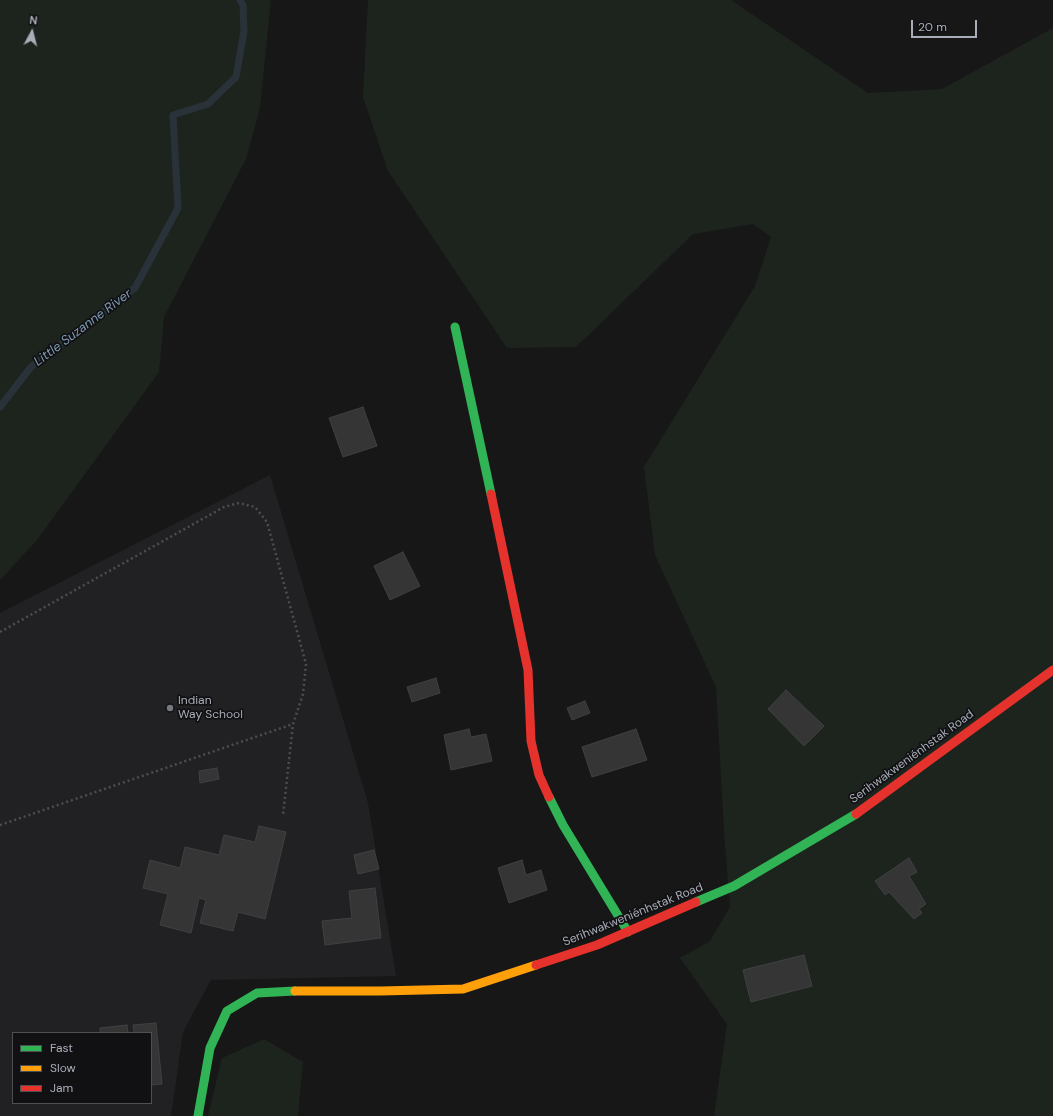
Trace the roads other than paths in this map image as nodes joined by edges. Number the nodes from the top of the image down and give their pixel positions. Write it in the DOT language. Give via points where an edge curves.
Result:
graph roads {
  1 [pos="455,327"];
  2 [pos="1053,670"];
  3 [pos="628,932"];
  4 [pos="198,1116"];
  1 -- 3 [label="street" via="528,670 531,741 539,775 563,825"];
  2 -- 3 [label="street, Serihwakweniénhstak Road" via="854,815 734,886"];
  3 -- 4 [label="street, Serihwakweniénhstak Road" via="597,945 463,989 257,993 226,1011 210,1048"];
}
